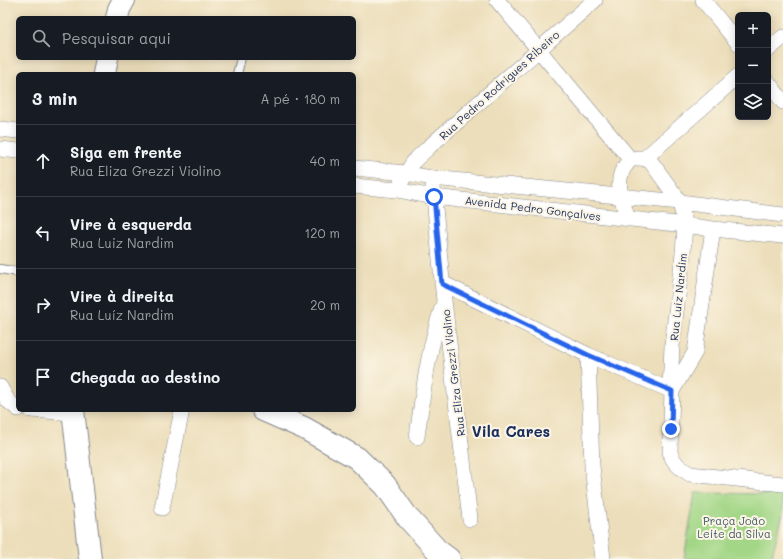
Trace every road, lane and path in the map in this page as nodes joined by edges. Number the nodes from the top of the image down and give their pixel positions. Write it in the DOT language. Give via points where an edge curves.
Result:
graph roads {
  1 [pos="124,0"];
  2 [pos="497,0"];
  3 [pos="595,0"];
  4 [pos="703,0"];
  5 [pos="118,16"];
  6 [pos="783,37"];
  7 [pos="735,39"];
  8 [pos="770,48"];
  9 [pos="538,49"];
  10 [pos="107,60"];
  11 [pos="240,60"];
  12 [pos="104,72"];
  13 [pos="238,72"];
  14 [pos="735,78"];
  15 [pos="770,84"];
  16 [pos="783,102"];
  17 [pos="0,128"];
  18 [pos="16,130"];
  19 [pos="0,149"];
  20 [pos="16,151"];
  21 [pos="638,159"];
  22 [pos="356,168"];
  23 [pos="406,174"];
  24 [pos="432,178"];
  25 [pos="356,186"];
  26 [pos="397,190"];
  27 [pos="434,197"];
  28 [pos="621,197"];
  29 [pos="680,202"];
  30 [pos="783,215"];
  31 [pos="628,219"];
  32 [pos="685,225"];
  33 [pos="713,229"];
  34 [pos="783,236"];
  35 [pos="0,268"];
  36 [pos="16,272"];
  37 [pos="442,284"];
  38 [pos="444,301"];
  39 [pos="588,355"];
  40 [pos="0,387"];
  41 [pos="671,391"];
  42 [pos="16,407"];
  43 [pos="73,412"];
  44 [pos="182,412"];
  45 [pos="268,412"];
  46 [pos="417,437"];
  47 [pos="783,484"];
  48 [pos="162,508"];
  49 [pos="470,519"];
  50 [pos="90,559"];
  51 [pos="449,559"];
  52 [pos="603,559"];
  1 -- 5 [label="street"];
  2 -- 9 [label="street"];
  3 -- 9 [label="street, Rua Pedro Rodrigues Ribeiro"];
  4 -- 7 [label="street"];
  6 -- 8 [label="street"];
  9 -- 21 [label="street"];
  9 -- 23 [label="street, Rua Pedro Rodrigues Ribeiro" via="414,161"];
  10 -- 12 [label="street"];
  11 -- 13 [label="lane"];
  14 -- 21 [label="street"];
  15 -- 16 [label="street"];
  17 -- 18 [label="street"];
  19 -- 20 [label="street"];
  21 -- 28 [label="street" via="624,167 620,180"];
  21 -- 29 [label="street" via="651,162"];
  22 -- 23 [label="street, Avenida Pedro Gonçalves"];
  23 -- 24 [label="street, Avenida Pedro Gonçalves"];
  23 -- 26 [label="street, Rua Pedro Rodrigues Ribeiro"];
  24 -- 27 [label="street, Rua Eliza Grezzi Violino"];
  24 -- 28 [label="street, Avenida Pedro Gonçalves"];
  25 -- 26 [label="street, Avenida Pedro Gonçalves"];
  26 -- 27 [label="street, Avenida Pedro Gonçalves"];
  27 -- 31 [label="street, Avenida Pedro Gonçalves"];
  27 -- 37 [label="street, Rua Eliza Grezzi Violino"];
  28 -- 29 [label="street, Avenida Pedro Gonçalves"];
  28 -- 31 [label="street"];
  29 -- 30 [label="street, Avenida Pedro Gonçalves"];
  29 -- 32 [label="street, Rua Luíz Nardim"];
  31 -- 32 [label="street, Avenida Pedro Gonçalves"];
  32 -- 33 [label="street, Avenida Pedro Gonçalves"];
  32 -- 41 [label="street, Rua Luíz Nardim" via="672,346"];
  33 -- 34 [label="street, Avenida Pedro Gonçalves"];
  33 -- 41 [label="street, Rua Luíz Nardim" via="695,352"];
  35 -- 36 [label="lane"];
  37 -- 38 [label="street, Rua Eliza Grezzi Violino"];
  37 -- 39 [label="street"];
  38 -- 46 [label="street" via="427,366"];
  38 -- 49 [label="street, Rua Eliza Grezzi Violino"];
  39 -- 41 [label="street"];
  39 -- 52 [label="street" via="592,466"];
  40 -- 42 [label="street" via="8,401"];
  41 -- 47 [label="street, Rua Luíz Nardim" via="670,452 672,461 681,469 690,474"];
  43 -- 50 [label="street"];
  44 -- 48 [label="street"];
  45 -- 51 [label="street" via="304,428 357,458 385,485 408,518 437,550"];
}
